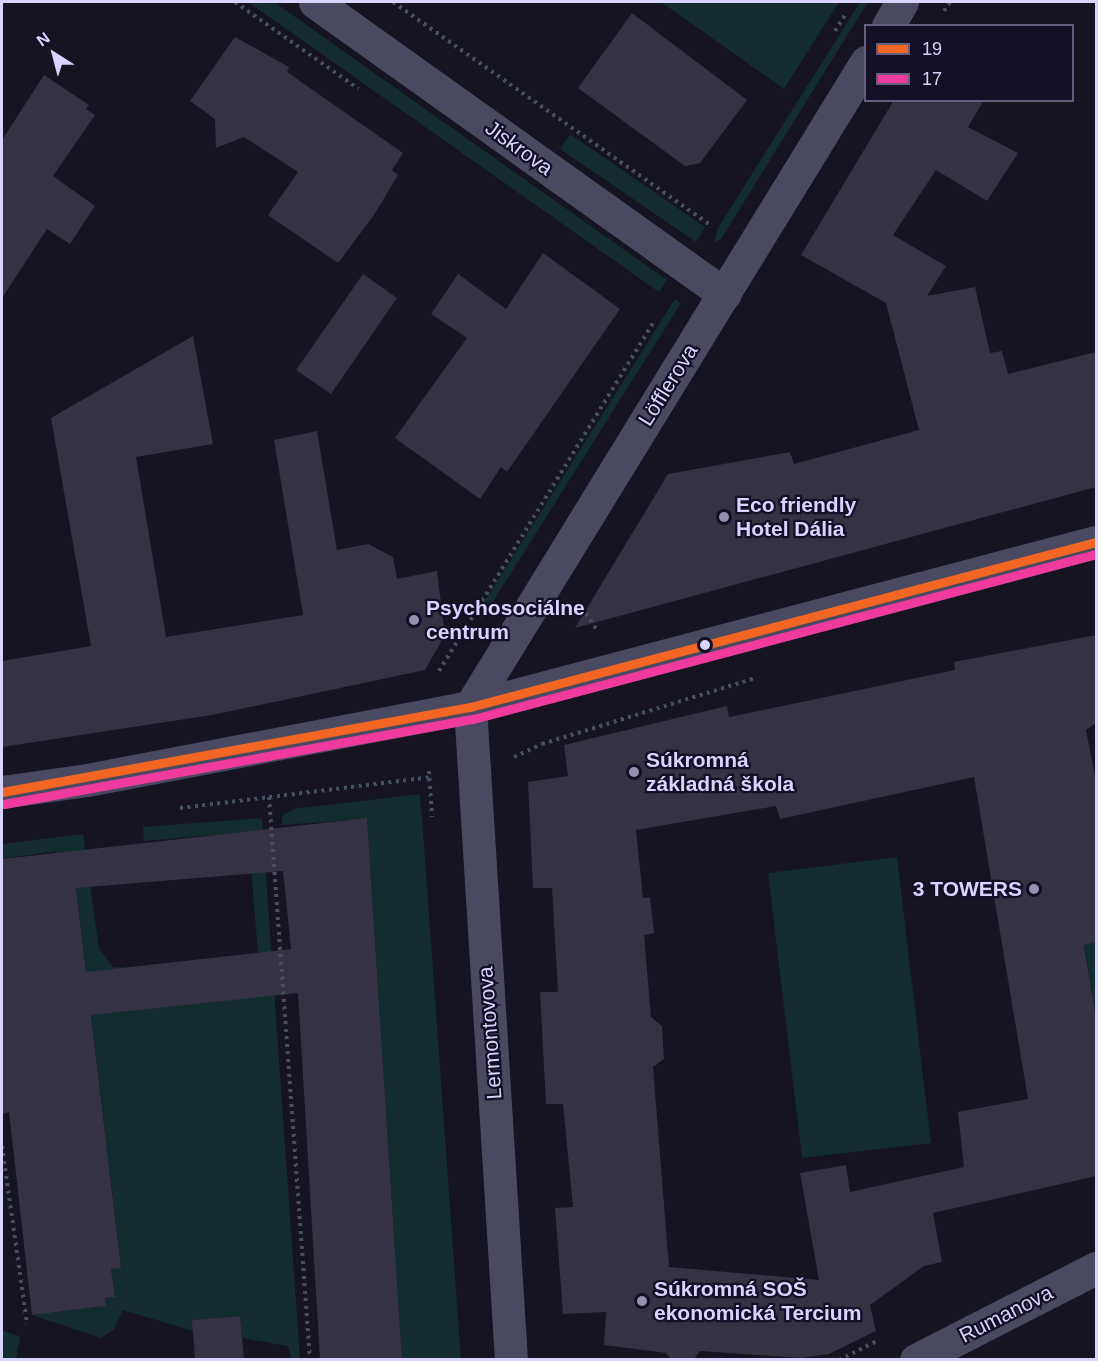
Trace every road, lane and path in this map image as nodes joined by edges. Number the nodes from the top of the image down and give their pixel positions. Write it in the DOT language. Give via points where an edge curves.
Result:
graph roads {
  1 [pos="235,2"];
  2 [pos="315,2"];
  3 [pos="393,2"];
  4 [pos="903,2"];
  5 [pos="889,24"];
  6 [pos="864,65"];
  7 [pos="362,91"];
  8 [pos="712,226"];
  9 [pos="724,294"];
  10 [pos="658,314"];
  11 [pos="1096,542"];
  12 [pos="587,596"];
  13 [pos="437,675"];
  14 [pos="572,681"];
  15 [pos="470,707"];
  16 [pos="474,768"];
  17 [pos="2,792"];
  18 [pos="269,797"];
  19 [pos="175,808"];
  20 [pos="2,1146"];
  21 [pos="1096,1268"];
  22 [pos="27,1324"];
  23 [pos="310,1359"];
  24 [pos="511,1359"];
  25 [pos="916,1359"];
  1 -- 7 [label="path"];
  2 -- 9 [label="street, Jiskrova"];
  3 -- 8 [label="path"];
  4 -- 5 [label="street"];
  6 -- 9 [label="street, Löfflerova"];
  9 -- 15 [label="street, Löfflerova"];
  10 -- 13 [label="path"];
  11 -- 14 [label="street"];
  12 -- 14 [label="path" via="581,606 598,629"];
  14 -- 15 [label="street"];
  14 -- 16 [label="path" via="542,744"];
  15 -- 16 [label="street, Lermontovova"];
  15 -- 17 [label="street"];
  16 -- 18 [label="path"];
  16 -- 24 [label="street, Lermontovova"];
  18 -- 19 [label="path"];
  18 -- 23 [label="path"];
  20 -- 22 [label="path"];
  21 -- 25 [label="street, Rumanova"];
}
